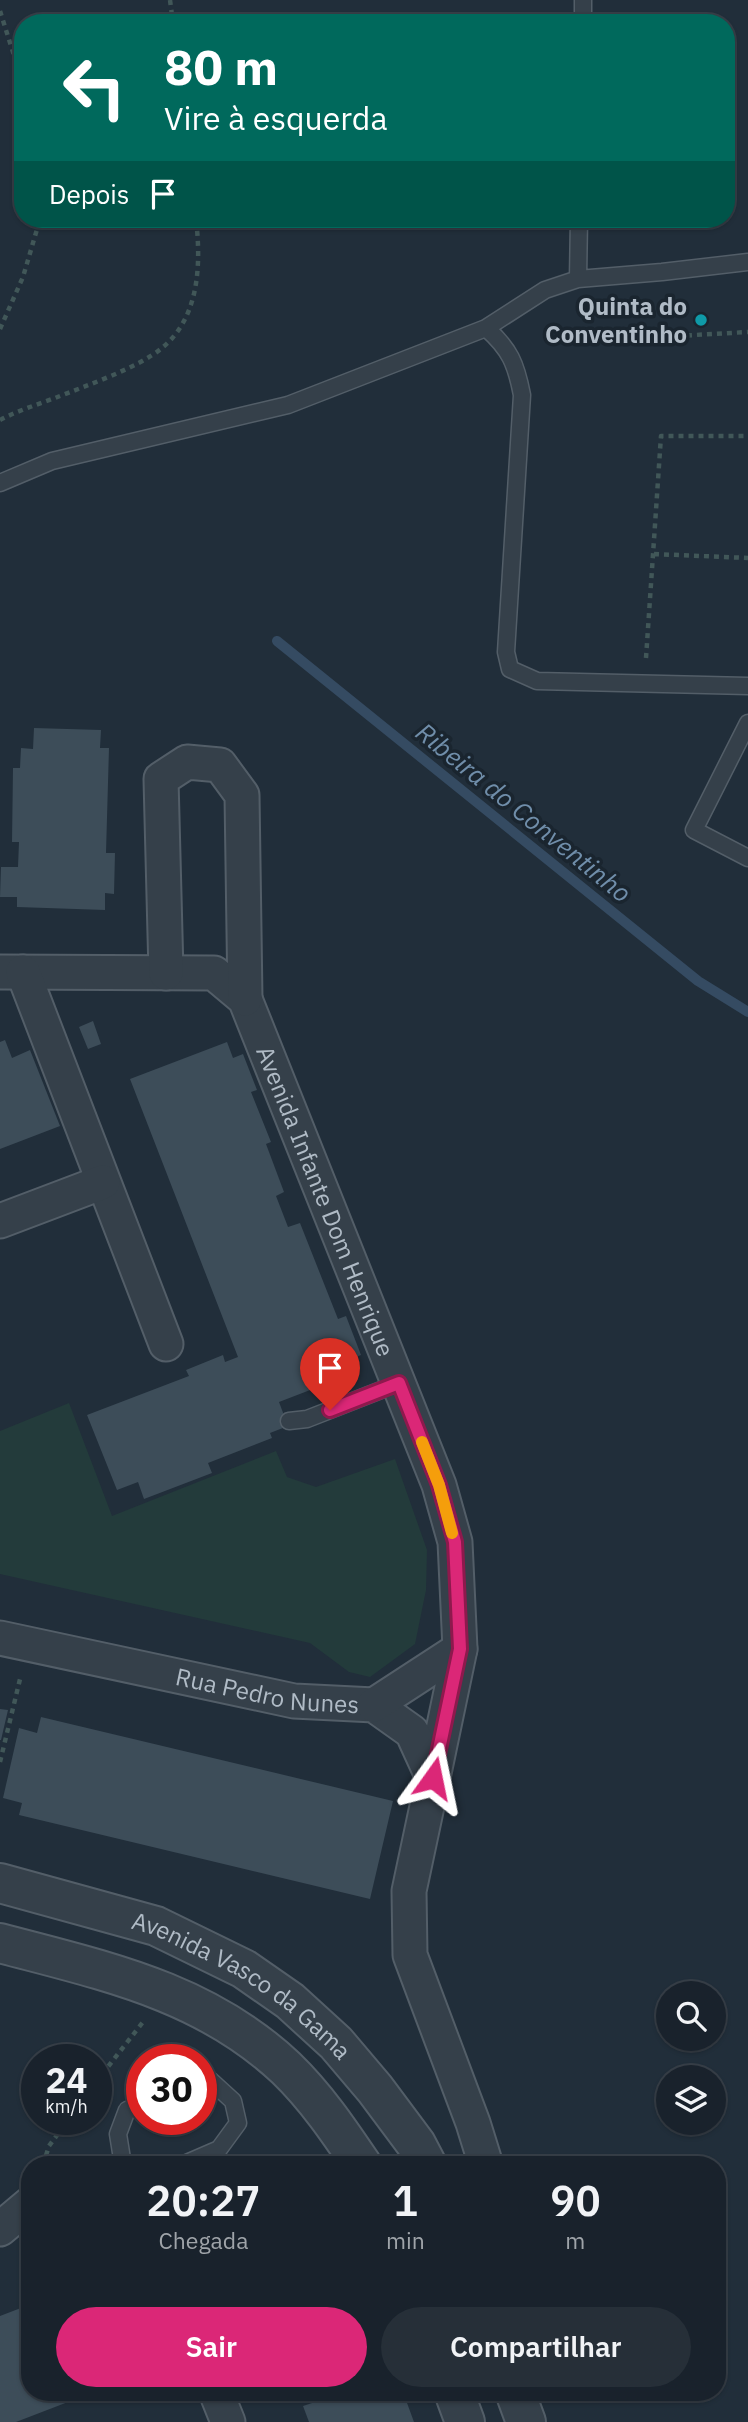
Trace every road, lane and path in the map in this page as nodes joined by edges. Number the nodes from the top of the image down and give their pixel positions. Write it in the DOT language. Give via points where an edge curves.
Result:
graph roads {
  1 [pos="0,11"];
  2 [pos="14,55"];
  3 [pos="37,228"];
  4 [pos="197,228"];
  5 [pos="579,228"];
  6 [pos="748,262"];
  7 [pos="578,279"];
  8 [pos="486,328"];
  9 [pos="0,329"];
  10 [pos="748,332"];
  11 [pos="677,336"];
  12 [pos="0,420"];
  13 [pos="748,436"];
  14 [pos="0,483"];
  15 [pos="654,554"];
  16 [pos="748,558"];
  17 [pos="645,658"];
  18 [pos="748,686"];
  19 [pos="748,723"];
  20 [pos="748,859"];
  21 [pos="8,973"];
  22 [pos="166,973"];
  23 [pos="244,999"];
  24 [pos="103,1182"];
  25 [pos="0,1221"];
  26 [pos="166,1344"];
  27 [pos="399,1383"];
  28 [pos="289,1421"];
  29 [pos="14,1641"];
  30 [pos="460,1649"];
  31 [pos="374,1705"];
  32 [pos="0,1762"];
  33 [pos="433,1778"];
  34 [pos="0,1883"];
  35 [pos="0,1943"];
  36 [pos="146,2017"];
  37 [pos="112,2061"];
  38 [pos="217,2087"];
  39 [pos="126,2112"];
  40 [pos="57,2135"];
  41 [pos="46,2156"];
  42 [pos="122,2156"];
  43 [pos="203,2156"];
  44 [pos="356,2156"];
  45 [pos="422,2156"];
  46 [pos="483,2156"];
  47 [pos="21,2212"];
  48 [pos="0,2229"];
  49 [pos="457,2401"];
  50 [pos="518,2401"];
  51 [pos="465,2422"];
  52 [pos="526,2422"];
  1 -- 2 [label="path"];
  3 -- 9 [label="path" via="23,277"];
  4 -- 12 [label="path" via="196,287 187,319 163,348 125,369"];
  5 -- 7 [label="lane"];
  6 -- 7 [label="lane"];
  7 -- 8 [label="lane" via="545,290"];
  8 -- 14 [label="lane" via="288,405 51,461"];
  8 -- 18 [label="lane" via="502,342 516,366 522,395 506,652 510,669 537,681"];
  10 -- 11 [label="path"];
  13 -- 15 [label="path" via="661,436"];
  15 -- 16 [label="path"];
  15 -- 17 [label="path"];
  19 -- 20 [label="lane" via="694,830"];
  21 -- 22 [label="street, Avenida Infante Dom Henrique"];
  21 -- 24 [label="street"];
  22 -- 23 [label="street, Avenida Infante Dom Henrique" via="214,973"];
  22 -- 23 [label="street" via="161,779 187,762 220,765 242,796"];
  23 -- 27 [label="street, Avenida Infante Dom Henrique"];
  24 -- 25 [label="street"];
  24 -- 26 [label="street"];
  27 -- 28 [label="lane" via="307,1419"];
  27 -- 30 [label="street, Avenida Infante Dom Henrique" via="439,1485 455,1542"];
  29 -- 31 [label="street, Rua Pedro Nunes" via="294,1701"];
  29 -- 32 [label="path"];
  30 -- 31 [label="street"];
  30 -- 33 [label="street, Avenida Infante Dom Henrique"];
  31 -- 33 [label="street, Rua Pedro Nunes" via="412,1731"];
  33 -- 46 [label="street" via="409,1891 410,1955"];
  34 -- 45 [label="street, Avenida Vasco da Gama" via="156,1926 244,1969 290,2001 336,2043"];
  35 -- 44 [label="street, Avenida Vasco da Gama" via="114,1973 183,1998 242,2032 286,2068"];
  36 -- 37 [label="path"];
  38 -- 43 [label="lane" via="233,2101 237,2123 219,2149"];
  39 -- 42 [label="lane" via="118,2134"];
  40 -- 41 [label="path"];
  47 -- 48 [label="street"];
  49 -- 51 [label="street"];
  50 -- 52 [label="street"];
}
